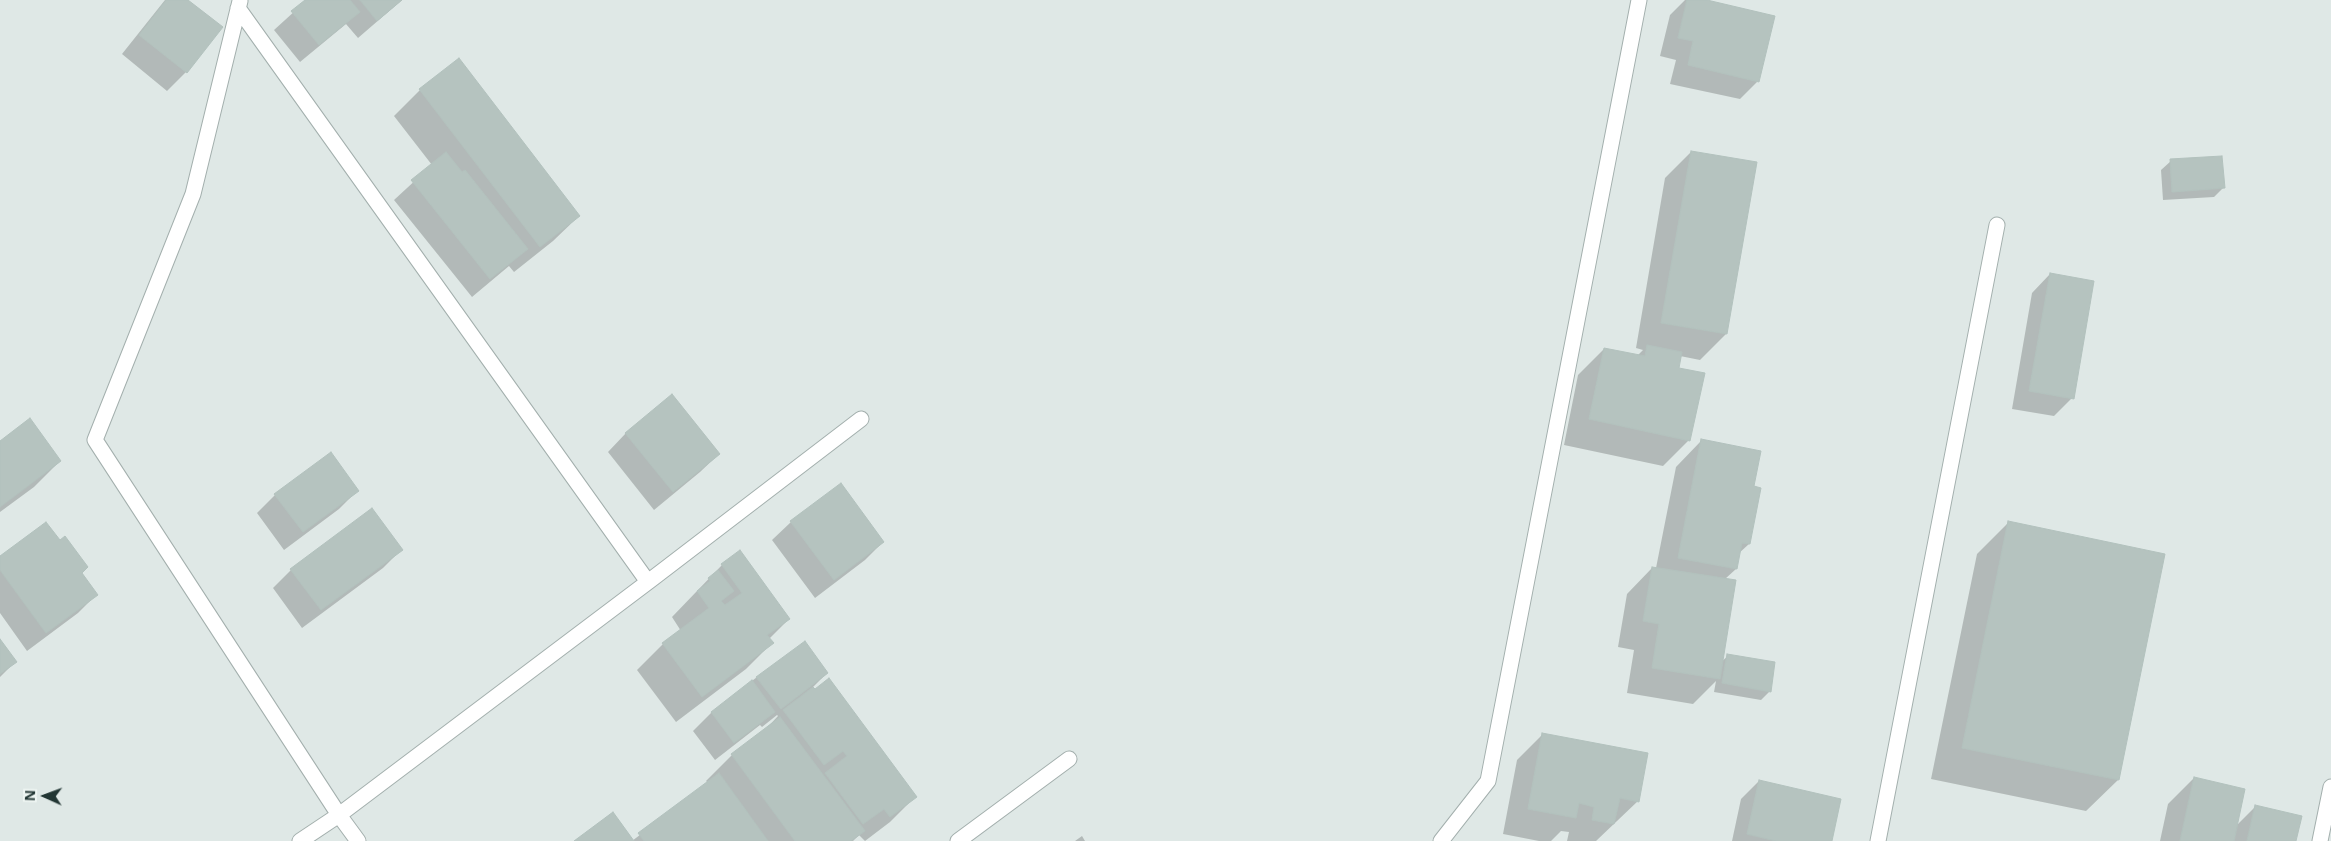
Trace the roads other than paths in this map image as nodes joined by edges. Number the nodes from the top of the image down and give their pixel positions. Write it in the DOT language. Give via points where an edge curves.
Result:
graph roads {
  1 [pos="1639,0"];
  2 [pos="239,4"];
  3 [pos="1997,225"];
  4 [pos="861,419"];
  5 [pos="648,582"];
  6 [pos="1069,759"];
  7 [pos="2331,787"];
  8 [pos="339,815"];
  9 [pos="300,841"];
  10 [pos="358,841"];
  11 [pos="958,841"];
  12 [pos="1441,841"];
  13 [pos="1878,841"];
  14 [pos="2320,841"];
  1 -- 12 [label="street" via="1488,781"];
  2 -- 5 [label="street"];
  2 -- 8 [label="street" via="193,194 95,440"];
  3 -- 13 [label="street"];
  4 -- 5 [label="street"];
  5 -- 8 [label="street"];
  6 -- 11 [label="street"];
  7 -- 14 [label="street"];
  8 -- 9 [label="street"];
  8 -- 10 [label="street"];
}
